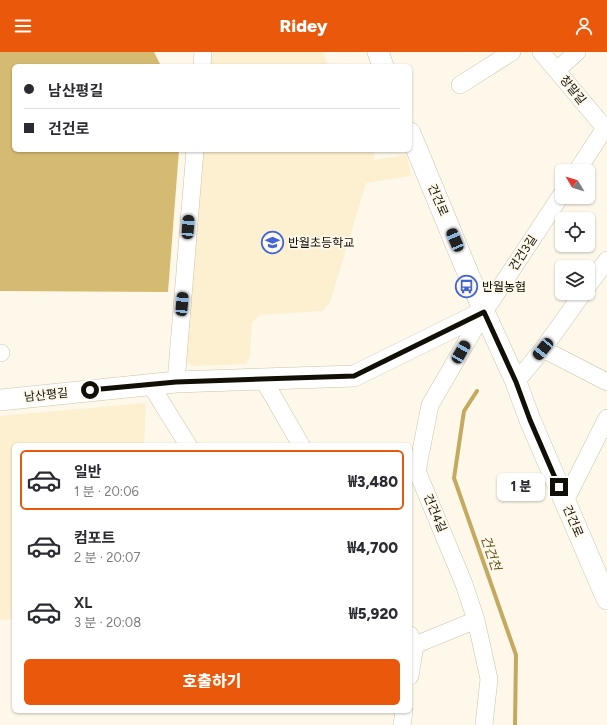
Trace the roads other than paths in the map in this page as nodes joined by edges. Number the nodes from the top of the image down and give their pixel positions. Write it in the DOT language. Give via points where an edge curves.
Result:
graph roads {
  1 [pos="203,52"];
  2 [pos="378,52"];
  3 [pos="512,52"];
  4 [pos="541,52"];
  5 [pos="577,52"];
  6 [pos="202,64"];
  7 [pos="382,64"];
  8 [pos="557,70"];
  9 [pos="460,86"];
  10 [pos="606,127"];
  11 [pos="412,138"];
  12 [pos="195,152"];
  13 [pos="582,164"];
  14 [pos="556,204"];
  15 [pos="607,260"];
  16 [pos="595,276"];
  17 [pos="578,300"];
  18 [pos="487,317"];
  19 [pos="543,349"];
  20 [pos="513,377"];
  21 [pos="263,379"];
  22 [pos="176,382"];
  23 [pos="607,382"];
  24 [pos="150,384"];
  25 [pos="0,400"];
  26 [pos="607,418"];
  27 [pos="187,443"];
  28 [pos="300,443"];
  29 [pos="565,501"];
  30 [pos="607,599"];
  31 [pos="476,620"];
  32 [pos="413,640"];
  33 [pos="412,652"];
  34 [pos="404,713"];
  35 [pos="402,725"];
  36 [pos="484,725"];
  1 -- 6 [label="street"];
  2 -- 7 [label="street"];
  3 -- 9 [label="street"];
  4 -- 8 [label="street, 창말길"];
  5 -- 8 [label="street"];
  8 -- 10 [label="street, 창말길"];
  10 -- 13 [label="street"];
  11 -- 18 [label="street, 건건로"];
  12 -- 22 [label="street"];
  14 -- 18 [label="street, 건건3길"];
  15 -- 16 [label="street"];
  17 -- 19 [label="street"];
  18 -- 20 [label="street, 건건로"];
  18 -- 21 [label="street, 남산평길" via="354,376"];
  18 -- 31 [label="street, 건건4길" via="430,406 417,471 464,584"];
  19 -- 20 [label="street"];
  19 -- 23 [label="street"];
  20 -- 29 [label="street, 건건로"];
  21 -- 22 [label="street, 남산평길"];
  21 -- 28 [label="street"];
  22 -- 24 [label="street, 남산평길"];
  24 -- 25 [label="street, 남산평길"];
  24 -- 27 [label="street"];
  26 -- 29 [label="street"];
  29 -- 30 [label="street, 건건로"];
  31 -- 32 [label="street"];
  31 -- 36 [label="street, 건건4길" via="489,679"];
  32 -- 33 [label="street"];
  34 -- 35 [label="street"];
}
